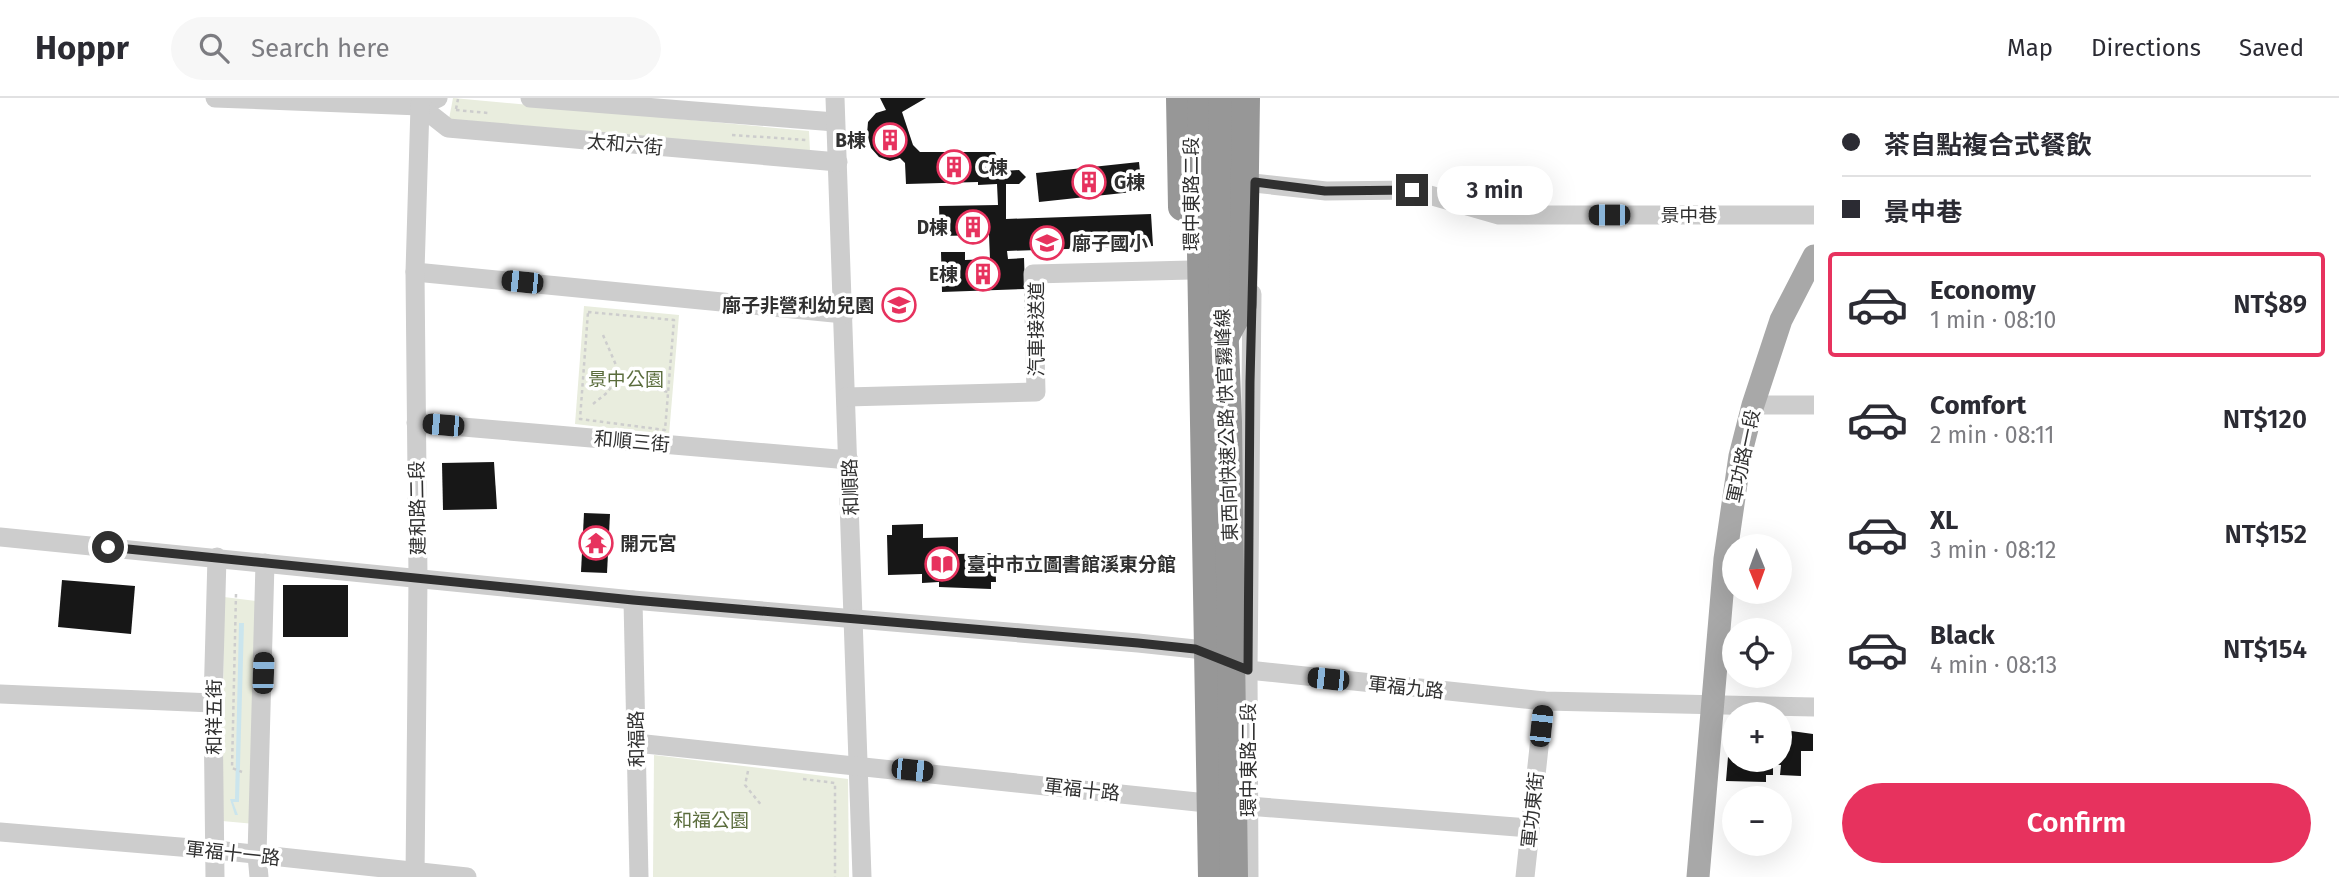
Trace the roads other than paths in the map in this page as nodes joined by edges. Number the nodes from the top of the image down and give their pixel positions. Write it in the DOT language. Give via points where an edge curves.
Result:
graph roads {
  1 [pos="215,98"];
  2 [pos="530,98"];
  3 [pos="835,98"];
  4 [pos="1180,98"];
  5 [pos="1192,98"];
  6 [pos="1202,98"];
  7 [pos="1223,98"];
  8 [pos="1246,98"];
  9 [pos="1258,98"];
  10 [pos="427,101"];
  11 [pos="835,122"];
  12 [pos="838,162"];
  13 [pos="1191,180"];
  14 [pos="1255,182"];
  15 [pos="1814,215"];
  16 [pos="1814,256"];
  17 [pos="1191,270"];
  18 [pos="415,272"];
  19 [pos="844,314"];
  20 [pos="1224,340"];
  21 [pos="846,397"];
  22 [pos="1753,405"];
  23 [pos="1814,405"];
  24 [pos="415,423"];
  25 [pos="1204,425"];
  26 [pos="849,460"];
  27 [pos="0,537"];
  28 [pos="217,557"];
  29 [pos="265,563"];
  30 [pos="418,579"];
  31 [pos="633,600"];
  32 [pos="854,617"];
  33 [pos="1195,649"];
  34 [pos="1248,670"];
  35 [pos="0,694"];
  36 [pos="1544,701"];
  37 [pos="213,703"];
  38 [pos="1713,704"];
  39 [pos="1814,707"];
  40 [pos="636,743"];
  41 [pos="860,765"];
  42 [pos="1197,802"];
  43 [pos="1248,806"];
  44 [pos="1529,828"];
  45 [pos="0,832"];
  46 [pos="216,850"];
  47 [pos="257,855"];
  48 [pos="415,874"];
  49 [pos="215,877"];
  50 [pos="259,877"];
  51 [pos="467,877"];
  52 [pos="639,877"];
  53 [pos="862,877"];
  54 [pos="1198,877"];
  55 [pos="1212,877"];
  56 [pos="1234,877"];
  57 [pos="1249,877"];
  58 [pos="1525,877"];
  59 [pos="1698,877"];
  1 -- 10 [label="street"];
  2 -- 11 [label="street, 太和六街"];
  3 -- 11 [label="street, 和順路"];
  4 -- 25 [label="highway, bridge" via="1185,328"];
  5 -- 13 [label="street, 環中東路二段"];
  6 -- 25 [label="highway, 東西向快速公路 快官霧峰線, bridge"];
  7 -- 20 [label="highway, 東西向快速公路 快官霧峰線, bridge"];
  8 -- 20 [label="highway, bridge" via="1243,304"];
  9 -- 14 [label="street, 環中東路二段"];
  10 -- 12 [label="street, 太和六街" via="448,128"];
  10 -- 18 [label="street, 建和路二段"];
  11 -- 12 [label="street, 和順路"];
  12 -- 19 [label="street, 和順路"];
  13 -- 14 [label="street, 景中巷"];
  13 -- 17 [label="street, 環中東路二段"];
  14 -- 15 [label="street, 景中巷" via="1325,191 1412,190 1499,215"];
  14 -- 34 [label="street, 環中東路二段"];
  16 -- 22 [label="main road, 軍功路一段" via="1780,320"];
  17 -- 21 [label="street, 汽車接送道" via="1034,274 1036,392"];
  17 -- 33 [label="street, 環中東路二段"];
  18 -- 19 [label="street"];
  18 -- 24 [label="street, 建和路二段"];
  19 -- 21 [label="street, 和順路"];
  20 -- 56 [label="highway, 東西向快速公路 快官霧峰線, bridge"];
  21 -- 26 [label="street, 和順路"];
  22 -- 23 [label="street"];
  22 -- 38 [label="main road, 軍功路一段" via="1731,510"];
  24 -- 26 [label="street, 和順三街"];
  24 -- 30 [label="street, 建和路二段"];
  25 -- 55 [label="highway, 東西向快速公路 快官霧峰線, bridge"];
  26 -- 32 [label="street, 和順路"];
  27 -- 28 [label="street, 軍福九路"];
  28 -- 29 [label="street, 軍福九路"];
  28 -- 37 [label="street, 和祥五街" via="226,594"];
  29 -- 30 [label="street, 軍福九路"];
  29 -- 47 [label="street"];
  30 -- 31 [label="street, 軍福九路"];
  30 -- 48 [label="street, 建和路二段"];
  31 -- 32 [label="street, 軍福九路"];
  31 -- 40 [label="street, 和福路"];
  32 -- 33 [label="street, 軍福九路"];
  32 -- 41 [label="street, 和順路"];
  33 -- 34 [label="street, 軍福九路"];
  33 -- 42 [label="street, 環中東路二段"];
  34 -- 36 [label="street, 軍福九路"];
  34 -- 43 [label="street, 環中東路二段"];
  35 -- 37 [label="street"];
  36 -- 38 [label="street, 軍福九路"];
  36 -- 44 [label="street, 軍功東街"];
  37 -- 46 [label="street, 和祥五街"];
  38 -- 39 [label="street, 軍福九路"];
  38 -- 59 [label="main road, 軍功路一段"];
  40 -- 41 [label="street, 軍福十路" via="753,763"];
  40 -- 52 [label="street, 和福路"];
  41 -- 42 [label="street, 軍福十路"];
  41 -- 53 [label="street, 和順路"];
  42 -- 43 [label="street, 軍福十路"];
  42 -- 54 [label="street, 環中東路二段"];
  43 -- 44 [label="street, 軍福十路"];
  43 -- 57 [label="street, 環中東路二段"];
  44 -- 58 [label="street, 軍功東街"];
  45 -- 46 [label="street, 軍福十一路"];
  46 -- 47 [label="street, 軍福十一路"];
  46 -- 49 [label="street, 和祥五街"];
  47 -- 48 [label="street, 軍福十一路"];
  47 -- 50 [label="street"];
  48 -- 51 [label="street, 軍福十一路"];
}
